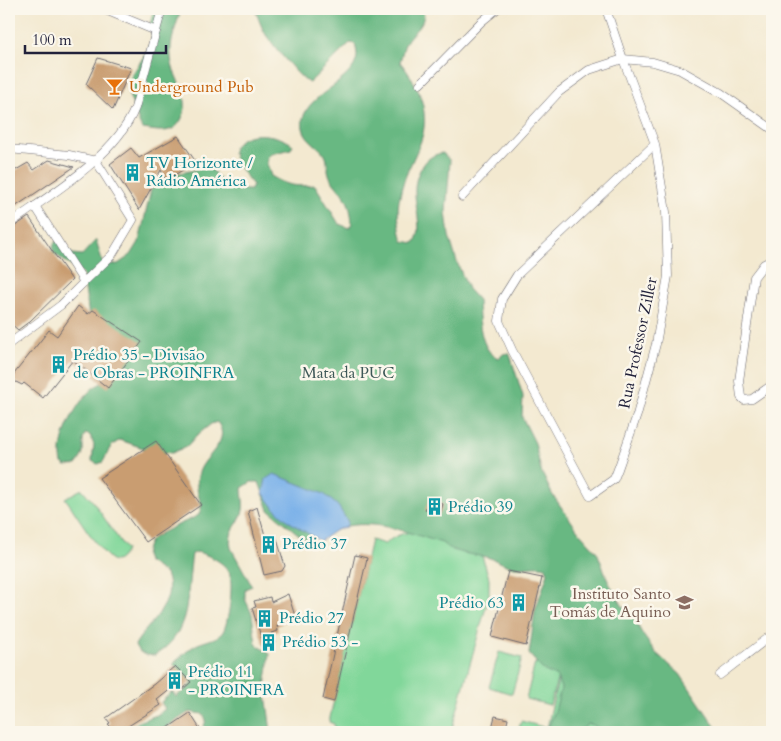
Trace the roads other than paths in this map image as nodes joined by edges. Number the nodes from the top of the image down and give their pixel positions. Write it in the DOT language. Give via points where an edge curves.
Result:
graph roads {
  1 [pos="103,9"];
  2 [pos="162,9"];
  3 [pos="497,9"];
  4 [pos="606,9"];
  5 [pos="156,31"];
  6 [pos="623,59"];
  7 [pos="420,84"];
  8 [pos="772,130"];
  9 [pos="655,144"];
  10 [pos="9,150"];
  11 [pos="96,161"];
  12 [pos="462,197"];
  13 [pos="35,206"];
  14 [pos="9,224"];
  15 [pos="772,260"];
  16 [pos="84,282"];
  17 [pos="9,344"];
  18 [pos="772,385"];
  19 [pos="772,634"];
  20 [pos="720,676"];
  1 -- 5 [label="street"];
  2 -- 5 [label="street"];
  3 -- 7 [label="street"];
  4 -- 6 [label="street, Rua Professor Ziller"];
  5 -- 11 [label="street" via="130,121"];
  6 -- 8 [label="street" via="653,62 680,70 721,93"];
  6 -- 9 [label="street, Rua Professor Ziller"];
  6 -- 12 [label="street" via="589,70 559,92"];
  9 -- 9 [label="street, Rua Professor Ziller" via="666,212 668,276 656,344 637,415 614,479 590,496 499,321 502,299 517,275"];
  10 -- 11 [label="street" via="69,155"];
  11 -- 13 [label="street"];
  11 -- 16 [label="street" via="133,220 112,255"];
  13 -- 14 [label="street"];
  13 -- 16 [label="street"];
  15 -- 18 [label="street" via="764,264 754,277 739,381 741,397 752,399"];
  16 -- 17 [label="street" via="61,305"];
  19 -- 20 [label="street"];
}
